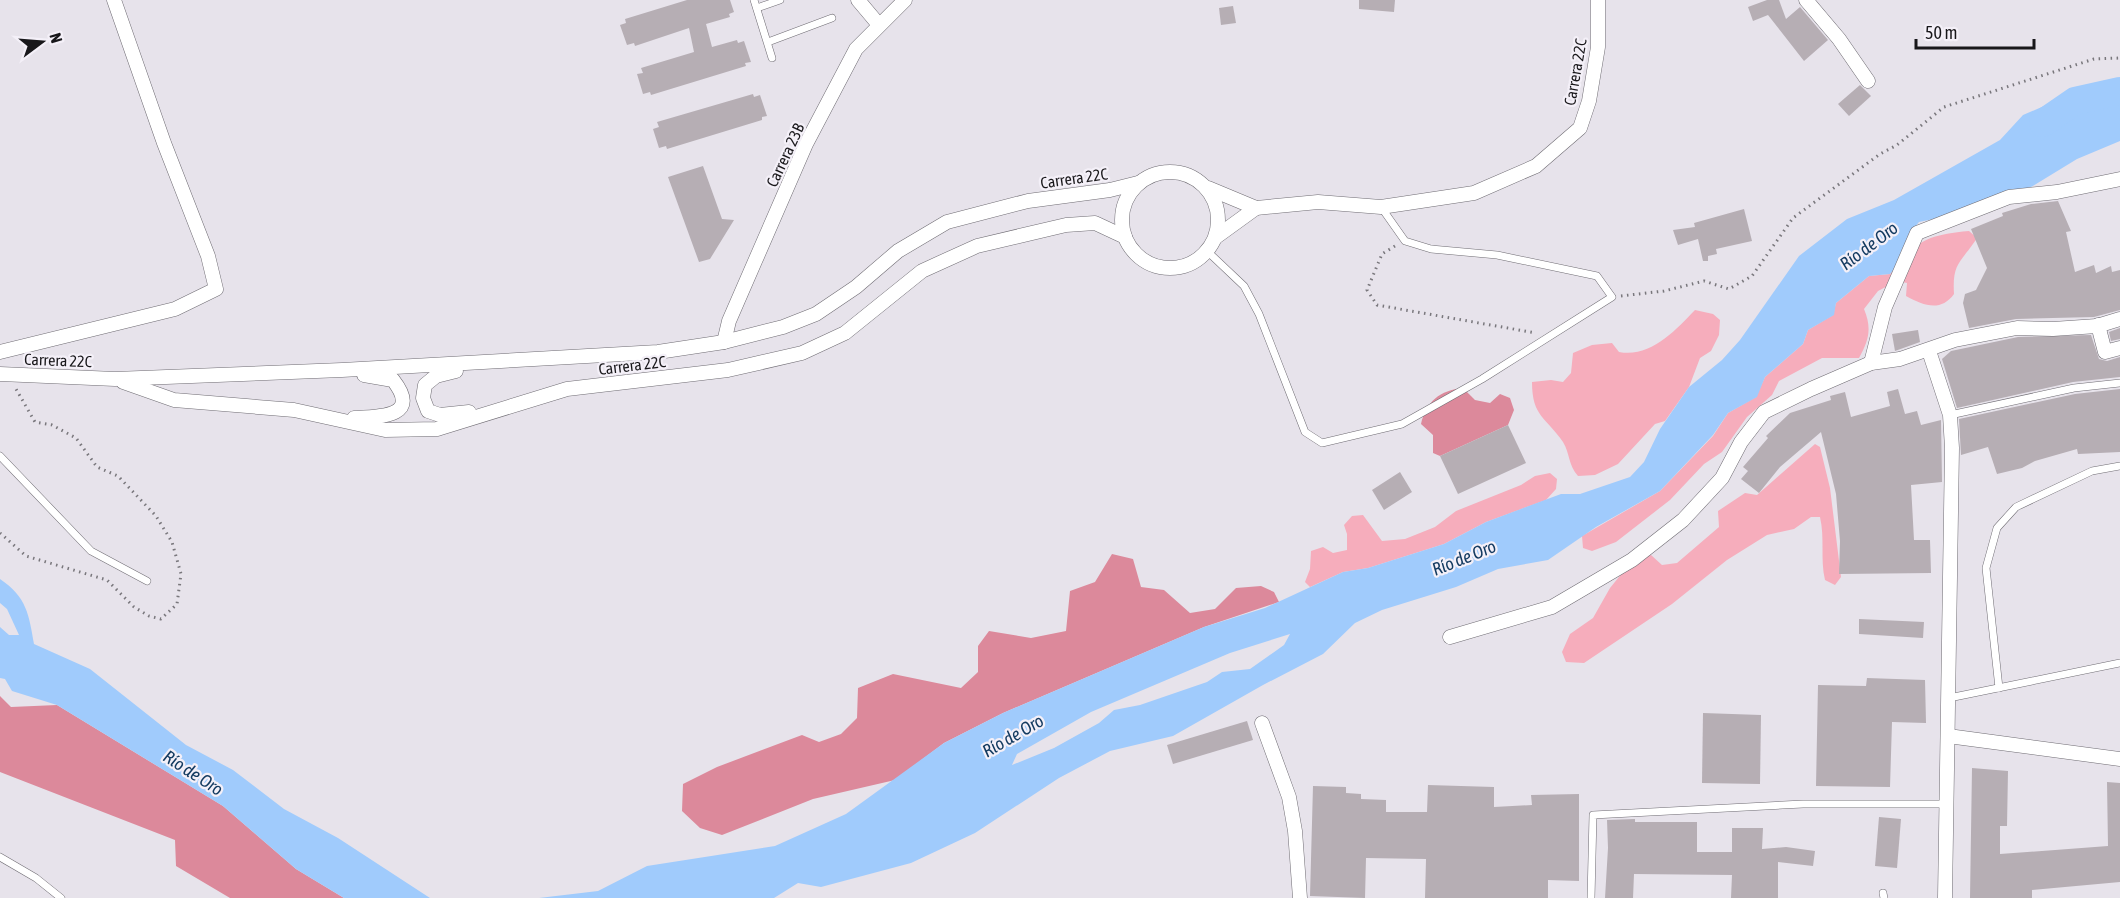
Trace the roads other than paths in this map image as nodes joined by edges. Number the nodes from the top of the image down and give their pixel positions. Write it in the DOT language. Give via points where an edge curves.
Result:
graph roads {
  1 [pos="114,0"];
  2 [pos="754,0"];
  3 [pos="780,0"];
  4 [pos="858,0"];
  5 [pos="905,0"];
  6 [pos="1598,0"];
  7 [pos="1806,0"];
  8 [pos="757,8"];
  9 [pos="832,18"];
  10 [pos="879,25"];
  11 [pos="768,42"];
  12 [pos="772,58"];
  13 [pos="1868,81"];
  14 [pos="2120,179"];
  15 [pos="1138,183"];
  16 [pos="1208,188"];
  17 [pos="1381,207"];
  18 [pos="1256,208"];
  19 [pos="1125,237"];
  20 [pos="1216,237"];
  21 [pos="1207,251"];
  22 [pos="2120,320"];
  23 [pos="2098,325"];
  24 [pos="724,342"];
  25 [pos="2120,348"];
  26 [pos="1929,351"];
  27 [pos="0,352"];
  28 [pos="1871,363"];
  29 [pos="488,364"];
  30 [pos="342,370"];
  31 [pos="4,374"];
  32 [pos="115,379"];
  33 [pos="2120,383"];
  34 [pos="499,409"];
  35 [pos="1950,415"];
  36 [pos="334,418"];
  37 [pos="0,456"];
  38 [pos="2120,466"];
  39 [pos="147,581"];
  40 [pos="1450,637"];
  41 [pos="2120,663"];
  42 [pos="1999,688"];
  43 [pos="1949,698"];
  44 [pos="1262,723"];
  45 [pos="1948,736"];
  46 [pos="2120,759"];
  47 [pos="1947,804"];
  48 [pos="0,857"];
  49 [pos="61,898"];
  50 [pos="1300,898"];
  51 [pos="1591,898"];
  52 [pos="1945,898"];
  1 -- 27 [label="street" via="208,256 216,290 175,309"];
  2 -- 8 [label="lane"];
  3 -- 8 [label="lane"];
  4 -- 10 [label="street"];
  5 -- 10 [label="street, Carrera 23B"];
  6 -- 17 [label="street, Carrera 22C" via="1598,47 1580,128 1536,166 1474,193"];
  7 -- 13 [label="street"];
  8 -- 11 [label="lane"];
  9 -- 11 [label="lane"];
  10 -- 24 [label="street, Carrera 23B" via="856,49 806,144 729,321"];
  11 -- 12 [label="lane"];
  14 -- 28 [label="street" via="2009,197 1917,233 1885,307"];
  15 -- 16 [label="street" via="1158,172 1170,171 1192,177"];
  15 -- 19 [label="street" via="1122,214"];
  15 -- 24 [label="street, Carrera 22C" via="1028,201 946,222 898,251 816,314"];
  16 -- 18 [label="street, Carrera 22C"];
  16 -- 20 [label="street" via="1218,214"];
  17 -- 18 [label="street, Carrera 22C" via="1318,202"];
  17 -- 21 [label="lane" via="1405,241 1431,249 1497,255 1597,276 1612,297 1402,424 1322,443 1305,432 1259,314 1244,286"];
  18 -- 20 [label="street"];
  19 -- 21 [label="street" via="1138,256 1159,267 1182,267"];
  19 -- 34 [label="street, Carrera 22C" via="1095,224 1066,225 976,246 922,271 845,333 802,353 728,370 567,389"];
  20 -- 21 [label="street"];
  22 -- 23 [label="street"];
  23 -- 25 [label="street" via="2105,352"];
  23 -- 26 [label="street" via="2017,328 1955,340"];
  24 -- 29 [label="street, Carrera 22C" via="657,352"];
  26 -- 28 [label="street"];
  26 -- 35 [label="street"];
  28 -- 40 [label="street" via="1764,412 1741,442 1722,478 1683,520 1612,574 1552,607"];
  29 -- 30 [label="street, Carrera 22C"];
  29 -- 34 [label="street" via="436,376 425,385 423,398 429,411 440,415"];
  30 -- 32 [label="street, Carrera 22C"];
  30 -- 36 [label="street" via="393,380 403,400 400,410 391,416"];
  31 -- 32 [label="street, Carrera 22C"];
  32 -- 36 [label="street, Carrera 22C" via="174,400 294,410"];
  33 -- 35 [label="lane" via="2074,388"];
  34 -- 36 [label="street, Carrera 22C" via="437,429 385,430"];
  35 -- 43 [label="street"];
  37 -- 39 [label="lane" via="91,551"];
  38 -- 42 [label="lane" via="2092,471 2016,507 1997,528 1986,568"];
  41 -- 42 [label="lane"];
  42 -- 43 [label="lane"];
  43 -- 45 [label="street"];
  44 -- 50 [label="street" via="1289,797"];
  45 -- 46 [label="street"];
  45 -- 47 [label="street"];
  47 -- 51 [label="lane" via="1803,804 1593,815"];
  47 -- 52 [label="street"];
  48 -- 49 [label="lane"];
}
